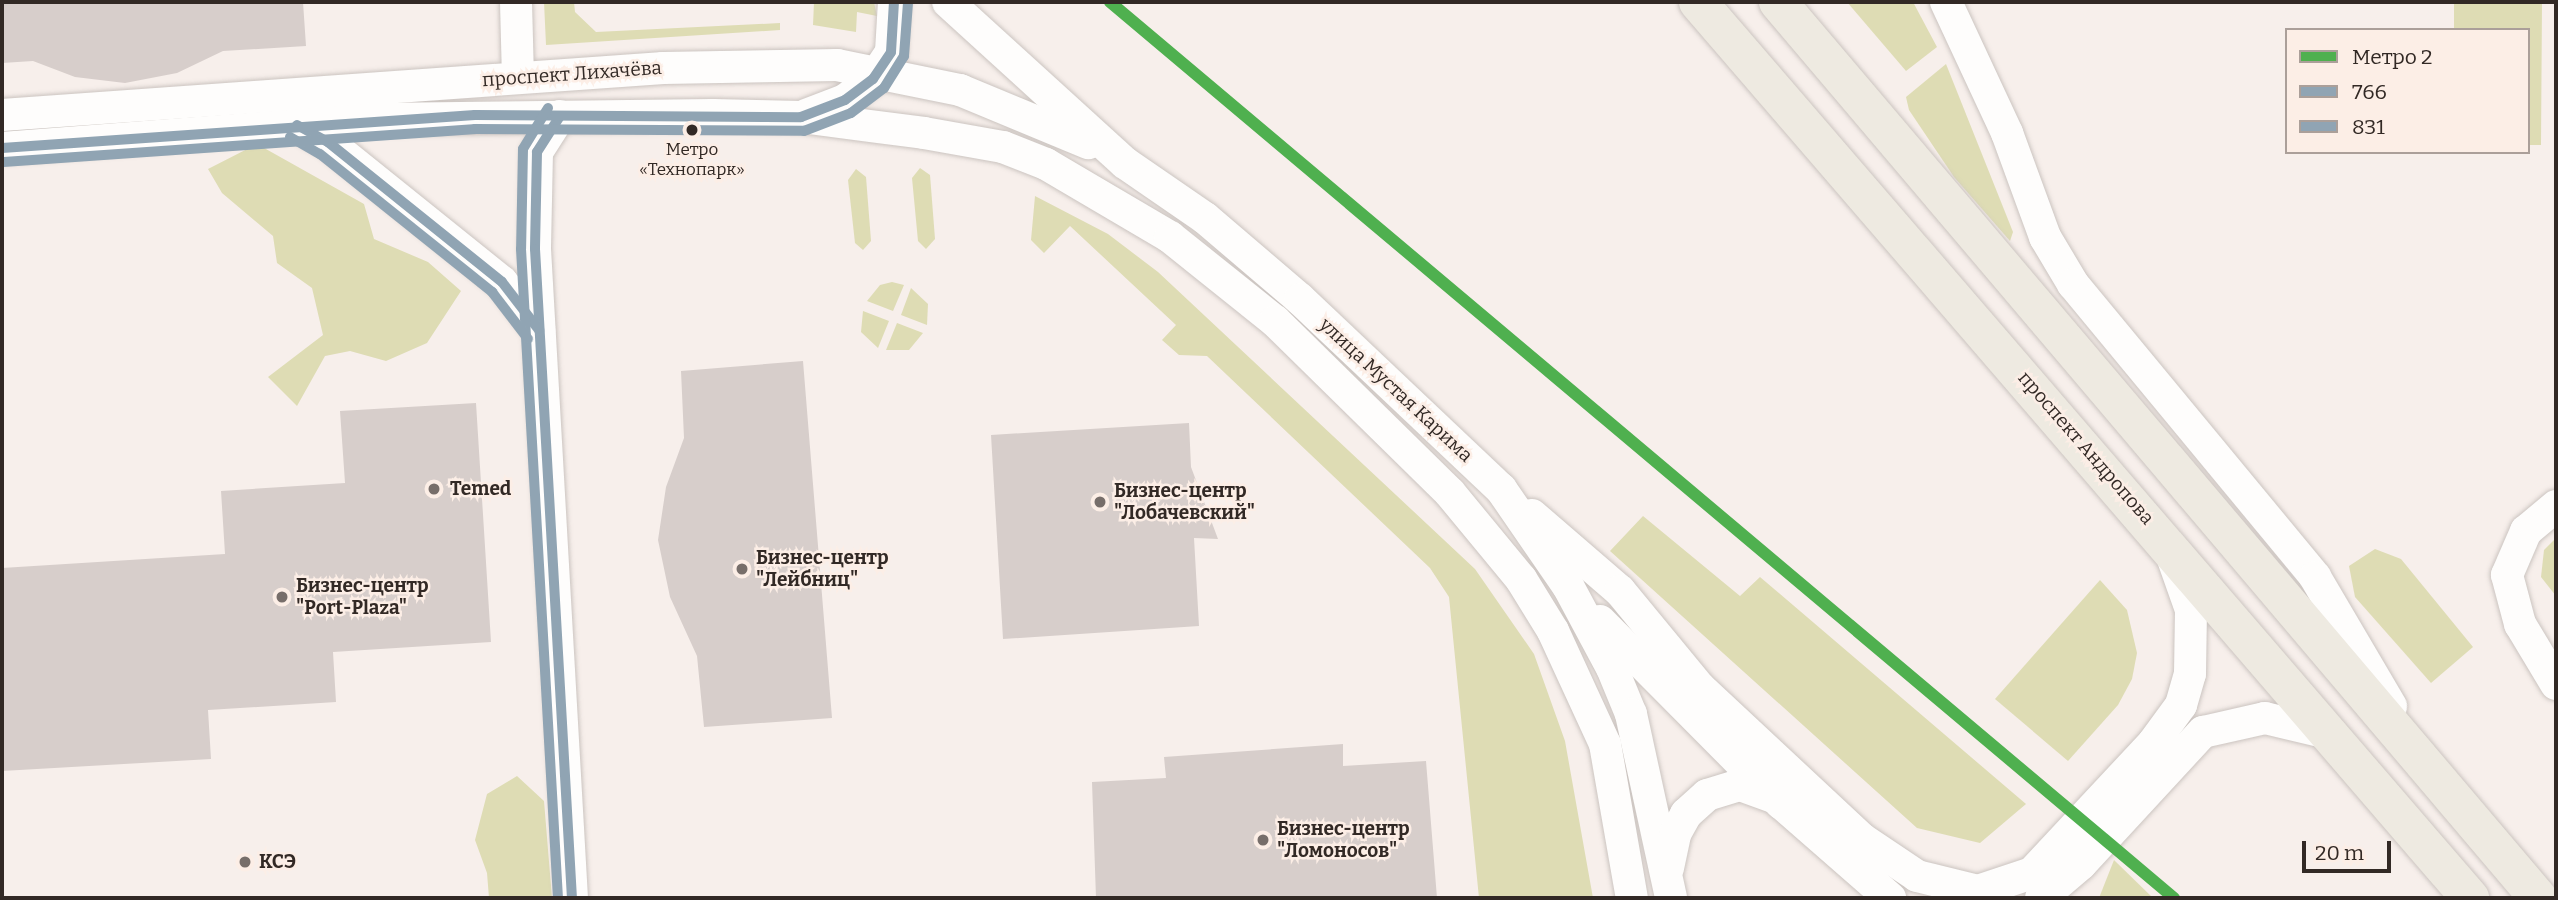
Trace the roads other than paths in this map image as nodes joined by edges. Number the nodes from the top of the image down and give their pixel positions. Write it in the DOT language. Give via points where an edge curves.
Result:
graph roads {
  1 [pos="516,2"];
  2 [pos="894,2"];
  3 [pos="948,2"];
  4 [pos="1698,2"];
  5 [pos="1778,2"];
  6 [pos="1946,2"];
  7 [pos="877,72"];
  8 [pos="518,77"];
  9 [pos="2,115"];
  10 [pos="560,116"];
  11 [pos="801,117"];
  12 [pos="298,125"];
  13 [pos="2,148"];
  14 [pos="1125,163"];
  15 [pos="1102,195"];
  16 [pos="539,330"];
  17 [pos="1501,489"];
  18 [pos="1450,493"];
  19 [pos="2556,506"];
  20 [pos="2167,541"];
  21 [pos="1568,586"];
  22 [pos="1650,675"];
  23 [pos="2556,684"];
  24 [pos="1700,688"];
  25 [pos="1623,694"];
  26 [pos="2332,734"];
  27 [pos="1605,744"];
  28 [pos="2431,774"];
  29 [pos="1782,803"];
  30 [pos="1670,889"];
  31 [pos="572,898"];
  32 [pos="1632,898"];
  33 [pos="1890,898"];
  34 [pos="2041,898"];
  35 [pos="2470,898"];
  36 [pos="2538,898"];
  1 -- 8 [label="street"];
  2 -- 7 [label="street" via="891,52"];
  3 -- 14 [label="street, улица Мустая Карима"];
  4 -- 20 [label="main road, проспект Андропова"];
  5 -- 28 [label="main road"];
  6 -- 28 [label="street" via="2007,133 2045,237 2073,284 2315,577"];
  7 -- 8 [label="street, проспект Лихачёва" via="837,65 761,63"];
  7 -- 11 [label="street" via="845,100"];
  7 -- 14 [label="street, проспект Лихачёва" via="1005,104"];
  8 -- 9 [label="street, проспект Лихачёва"];
  10 -- 11 [label="street, проспект Лихачёва"];
  10 -- 12 [label="street, проспект Лихачёва"];
  10 -- 16 [label="street" via="537,152"];
  11 -- 15 [label="street, проспект Лихачёва" via="1003,147"];
  12 -- 13 [label="street, проспект Лихачёва"];
  12 -- 16 [label="street" via="328,142 502,282"];
  14 -- 17 [label="street, улица Мустая Карима" via="1205,218 1300,299"];
  15 -- 18 [label="street, улица Мустая Карима" via="1170,237 1275,321"];
  16 -- 31 [label="street"];
  17 -- 21 [label="street, улица Мустая Карима"];
  17 -- 24 [label="street" via="1620,591"];
  18 -- 21 [label="street"];
  18 -- 27 [label="street, улица Мустая Карима" via="1521,579"];
  19 -- 23 [label="street" via="2526,531 2507,575 2520,624"];
  20 -- 24 [label="street" via="2191,610 2190,674 2181,705 2154,742 2032,873 2009,884 1978,891 1949,886 1889,861"];
  20 -- 26 [label="main road, проспект Андропова"];
  21 -- 22 [label="street"];
  21 -- 25 [label="street, улица Мустая Карима"];
  22 -- 24 [label="street" via="1673,676"];
  22 -- 25 [label="street"];
  22 -- 29 [label="street"];
  25 -- 27 [label="street"];
  25 -- 30 [label="street, улица Мустая Карима"];
  26 -- 34 [label="street" via="2265,718 2203,732 2081,864"];
  26 -- 35 [label="main road, проспект Андропова"];
  27 -- 32 [label="street, улица Мустая Карима"];
  28 -- 36 [label="main road"];
  29 -- 30 [label="street" via="1740,785 1707,795 1675,834"];
  29 -- 33 [label="street"];
}
